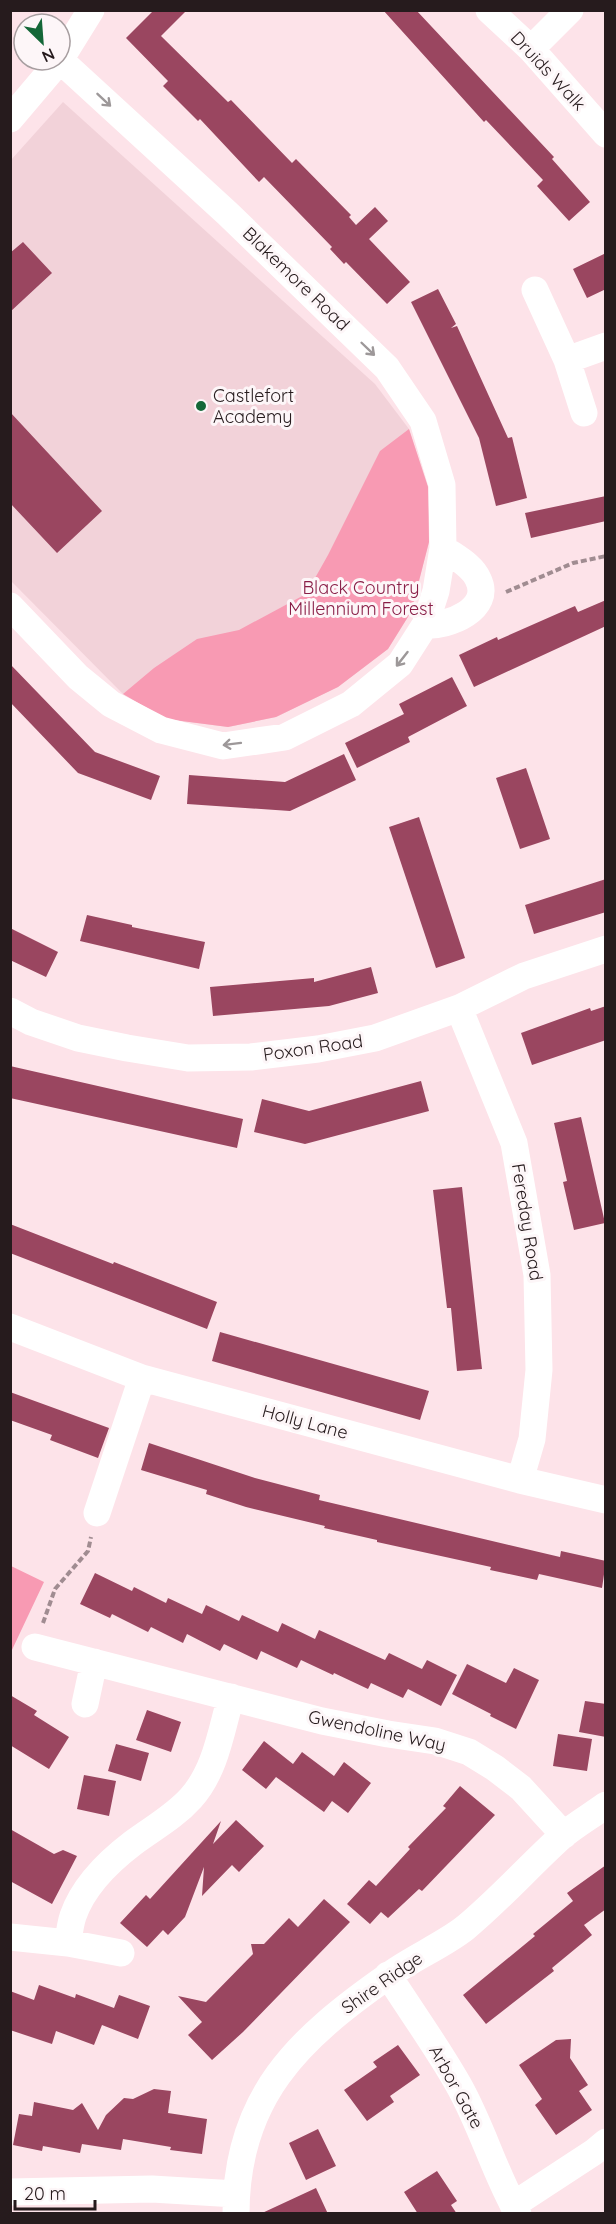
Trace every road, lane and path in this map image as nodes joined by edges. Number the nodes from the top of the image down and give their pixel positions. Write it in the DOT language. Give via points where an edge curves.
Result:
graph roads {
  1 [pos="91,10"];
  2 [pos="489,10"];
  3 [pos="570,10"];
  4 [pos="72,41"];
  5 [pos="531,49"];
  6 [pos="72,71"];
  7 [pos="50,72"];
  8 [pos="10,119"];
  9 [pos="606,134"];
  10 [pos="535,290"];
  11 [pos="606,346"];
  12 [pos="567,360"];
  13 [pos="584,413"];
  14 [pos="443,548"];
  15 [pos="606,556"];
  16 [pos="479,599"];
  17 [pos="10,606"];
  18 [pos="425,625"];
  19 [pos="606,949"];
  20 [pos="459,1008"];
  21 [pos="10,1011"];
  22 [pos="10,1327"];
  23 [pos="141,1378"];
  24 [pos="520,1480"];
  25 [pos="606,1500"];
  26 [pos="97,1513"];
  27 [pos="35,1647"];
  28 [pos="94,1662"];
  29 [pos="231,1697"];
  30 [pos="85,1704"];
  31 [pos="606,1805"];
  32 [pos="564,1835"];
  33 [pos="10,1936"];
  34 [pos="68,1943"];
  35 [pos="121,1953"];
  36 [pos="388,1975"];
  37 [pos="606,2142"];
  38 [pos="10,2192"];
  39 [pos="236,2204"];
  40 [pos="516,2209"];
  1 -- 4 [label="street"];
  2 -- 5 [label="street, Druids Walk"];
  3 -- 5 [label="street"];
  5 -- 9 [label="street, Druids Walk"];
  6 -- 14 [label="street, Blakemore Road, one-way" via="387,368 423,421 442,485"];
  7 -- 8 [label="street"];
  10 -- 12 [label="street"];
  11 -- 12 [label="street"];
  12 -- 13 [label="street"];
  14 -- 16 [label="street" via="469,566 478,578"];
  14 -- 18 [label="street, Blakemore Road"];
  15 -- 16 [label="path" via="573,563 509,591"];
  16 -- 18 [label="street" via="451,622"];
  18 -- 17 [label="street, Blakemore Road, one-way" via="400,664 351,704 285,737 223,746 161,730 111,704 78,677"];
  19 -- 20 [label="street, Poxon Road" via="524,976"];
  20 -- 21 [label="street, Poxon Road" via="375,1038 318,1049 251,1057 188,1058 78,1038"];
  20 -- 24 [label="street, Fereday Road" via="514,1143 537,1275 539,1370 532,1439"];
  22 -- 23 [label="street, Holly Lane"];
  23 -- 24 [label="street, Holly Lane"];
  23 -- 26 [label="street"];
  24 -- 25 [label="street, Holly Lane"];
  26 -- 27 [label="path" via="88,1551 55,1589"];
  27 -- 28 [label="street, Gwendoline Way"];
  28 -- 29 [label="street, Gwendoline Way"];
  28 -- 30 [label="street"];
  29 -- 32 [label="street, Gwendoline Way" via="322,1720 435,1741 469,1752 521,1788"];
  29 -- 34 [label="street" via="205,1780 166,1821 132,1843 100,1872 72,1918"];
  31 -- 32 [label="street, Shire Ridge"];
  32 -- 36 [label="street, Shire Ridge" via="464,1928"];
  33 -- 34 [label="street"];
  34 -- 35 [label="street"];
  36 -- 39 [label="street, Shire Ridge" via="323,2025 285,2065 262,2097 246,2134"];
  36 -- 40 [label="street, Arbor Gate" via="458,2084"];
  37 -- 40 [label="street, Arbor Gate"];
  38 -- 39 [label="street" via="152,2189"];
}
